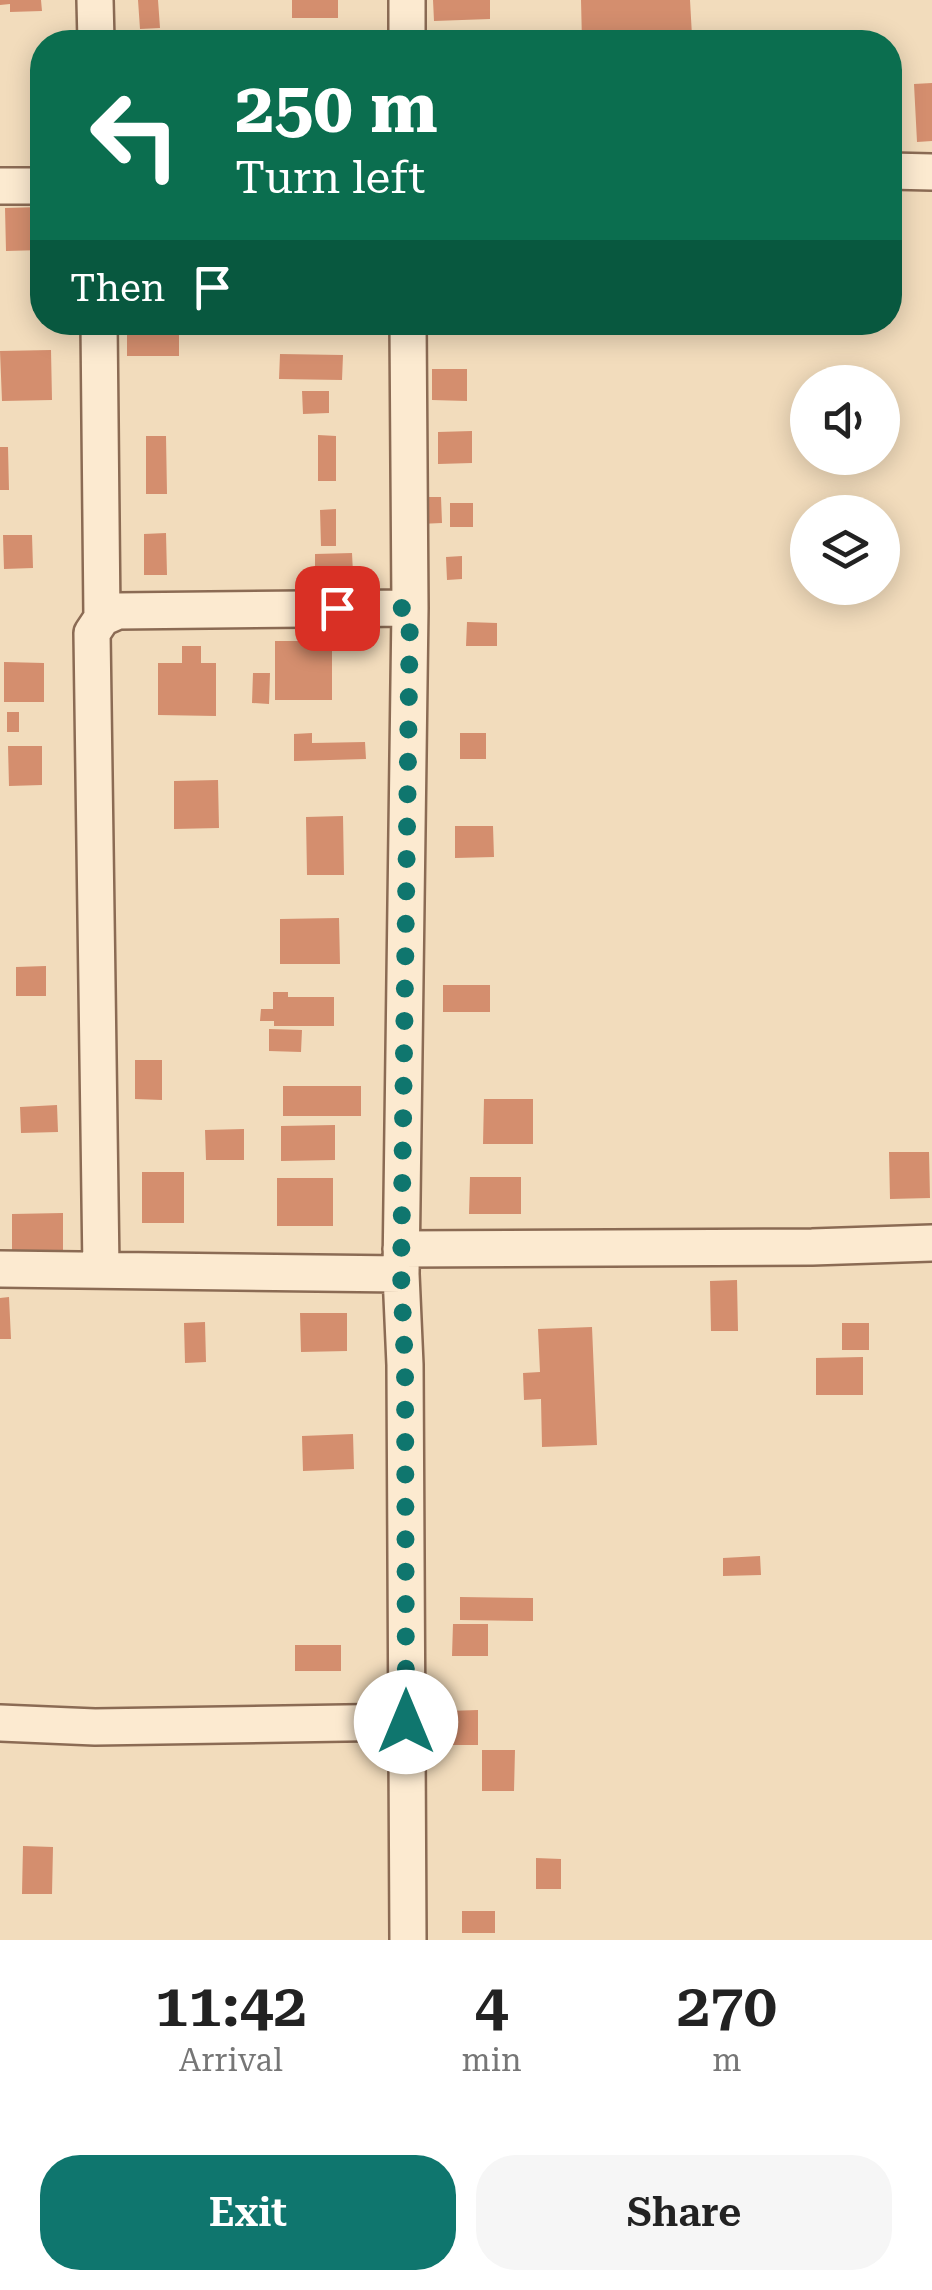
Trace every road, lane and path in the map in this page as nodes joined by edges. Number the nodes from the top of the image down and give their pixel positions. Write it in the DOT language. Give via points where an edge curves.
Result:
graph roads {
  1 [pos="95,0"];
  2 [pos="408,0"];
  3 [pos="96,30"];
  4 [pos="407,30"];
  5 [pos="902,171"];
  6 [pos="932,172"];
  7 [pos="0,186"];
  8 [pos="30,186"];
  9 [pos="100,335"];
  10 [pos="408,335"];
  11 [pos="410,608"];
  12 [pos="102,618"];
  13 [pos="932,1243"];
  14 [pos="401,1262"];
  15 [pos="0,1269"];
  16 [pos="101,1270"];
  17 [pos="406,1722"];
  18 [pos="0,1723"];
  19 [pos="408,1940"];
  1 -- 3 [label="street"];
  2 -- 4 [label="street"];
  5 -- 6 [label="street"];
  7 -- 8 [label="street"];
  9 -- 12 [label="street"];
  10 -- 11 [label="street"];
  11 -- 12 [label="street" via="118,611"];
  11 -- 14 [label="street"];
  12 -- 16 [label="street" via="92,633"];
  13 -- 14 [label="street"];
  14 -- 16 [label="street"];
  14 -- 17 [label="street"];
  15 -- 16 [label="street"];
  17 -- 18 [label="street" via="96,1728"];
  17 -- 19 [label="street"];
}
